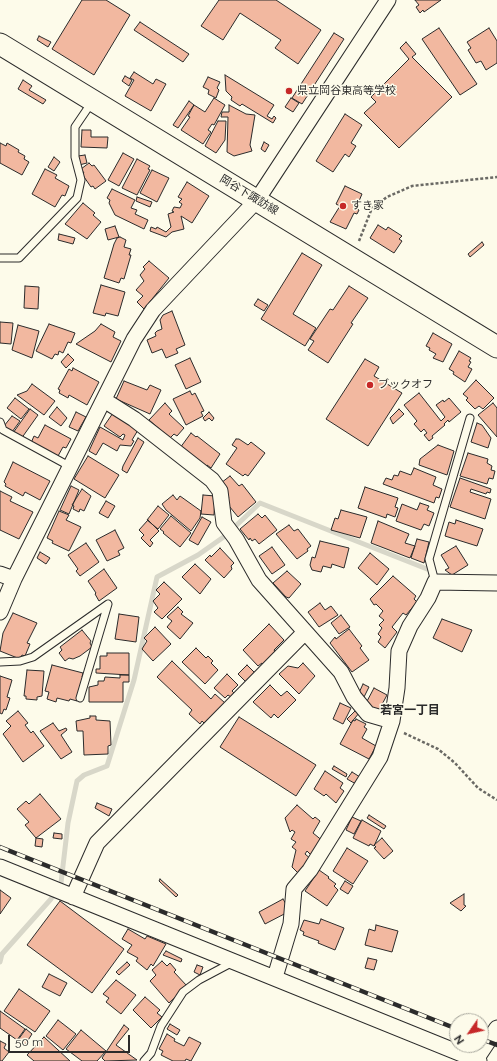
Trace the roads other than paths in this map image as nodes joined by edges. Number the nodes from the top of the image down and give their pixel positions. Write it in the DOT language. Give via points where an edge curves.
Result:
graph roads {
  1 [pos="388,0"];
  2 [pos="0,44"];
  3 [pos="93,100"];
  4 [pos="257,200"];
  5 [pos="0,258"];
  6 [pos="497,347"];
  7 [pos="104,400"];
  8 [pos="470,418"];
  9 [pos="0,422"];
  10 [pos="71,467"];
  11 [pos="7,577"];
  12 [pos="435,582"];
  13 [pos="497,583"];
  14 [pos="0,612"];
  15 [pos="305,632"];
  16 [pos="0,662"];
  17 [pos="80,698"];
  18 [pos="391,724"];
  19 [pos="0,867"];
  20 [pos="73,897"];
  21 [pos="234,961"];
  22 [pos="275,977"];
  23 [pos="497,1028"];
  24 [pos="144,1061"];
  25 [pos="477,1061"];
  1 -- 4 [label="street"];
  2 -- 3 [label="main road, 岡谷下諏訪線"];
  3 -- 4 [label="main road, 岡谷下諏訪線"];
  3 -- 5 [label="lane" via="75,127 75,158 81,180 77,198 19,258"];
  4 -- 6 [label="main road, 岡谷下諏訪線"];
  4 -- 7 [label="street" via="153,310 134,339"];
  7 -- 10 [label="street"];
  7 -- 15 [label="street" via="134,418 212,480 220,491 224,523 236,538 259,580"];
  8 -- 12 [label="lane" via="429,559"];
  9 -- 10 [label="lane" via="3,430"];
  10 -- 11 [label="street"];
  11 -- 14 [label="street"];
  12 -- 13 [label="street"];
  12 -- 18 [label="street" via="399,651 397,688"];
  15 -- 18 [label="street" via="341,672 354,697 368,714"];
  15 -- 20 [label="street" via="97,843"];
  16 -- 17 [label="lane" via="20,661 33,657 108,604"];
  18 -- 22 [label="street" via="380,757 310,870 294,889 291,924"];
  19 -- 20 [label="street"];
  20 -- 21 [label="street"];
  21 -- 22 [label="street"];
  21 -- 24 [label="lane" via="183,992 165,1019 151,1053"];
  22 -- 25 [label="street"];
  23 -- 25 [label="street"];
}
